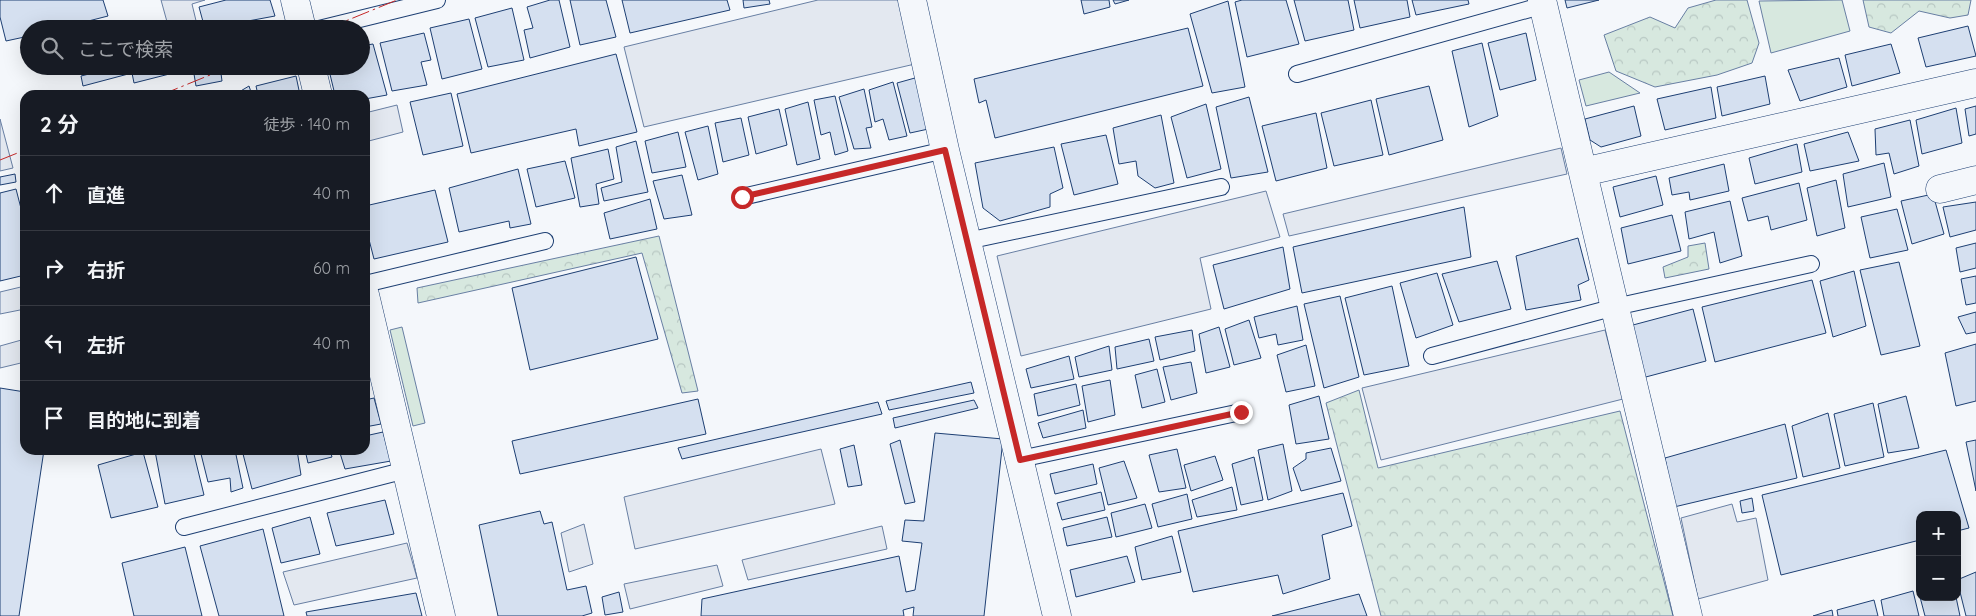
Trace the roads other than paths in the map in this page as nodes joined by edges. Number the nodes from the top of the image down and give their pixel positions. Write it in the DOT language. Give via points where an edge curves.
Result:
graph roads {
  1 [pos="295,0"];
  2 [pos="438,0"];
  3 [pos="912,0"];
  4 [pos="1543,3"];
  5 [pos="300,20"];
  6 [pos="356,20"];
  7 [pos="1297,74"];
  8 [pos="313,75"];
  9 [pos="1976,83"];
  10 [pos="317,90"];
  11 [pos="945,150"];
  12 [pos="1583,172"];
  13 [pos="1976,180"];
  14 [pos="1221,187"];
  15 [pos="1940,189"];
  16 [pos="742,197"];
  17 [pos="545,241"];
  18 [pos="967,241"];
  19 [pos="1811,264"];
  20 [pos="370,283"];
  21 [pos="1615,307"];
  22 [pos="370,337"];
  23 [pos="1432,356"];
  24 [pos="374,370"];
  25 [pos="1241,412"];
  26 [pos="1020,460"];
  27 [pos="406,470"];
  28 [pos="184,527"];
  29 [pos="441,616"];
  30 [pos="1057,616"];
  31 [pos="1688,616"];
  1 -- 5 [label="street"];
  2 -- 6 [label="lane"];
  3 -- 11 [label="street"];
  4 -- 7 [label="lane"];
  4 -- 12 [label="street"];
  8 -- 10 [label="street"];
  9 -- 12 [label="street"];
  11 -- 16 [label="lane"];
  11 -- 18 [label="street"];
  12 -- 21 [label="street"];
  13 -- 15 [label="street"];
  14 -- 18 [label="lane"];
  17 -- 20 [label="lane"];
  18 -- 26 [label="street"];
  19 -- 21 [label="lane"];
  21 -- 23 [label="lane"];
  21 -- 31 [label="street"];
  22 -- 24 [label="street"];
  24 -- 27 [label="street"];
  25 -- 26 [label="lane"];
  26 -- 30 [label="street"];
  27 -- 28 [label="lane"];
  27 -- 29 [label="street"];
}
